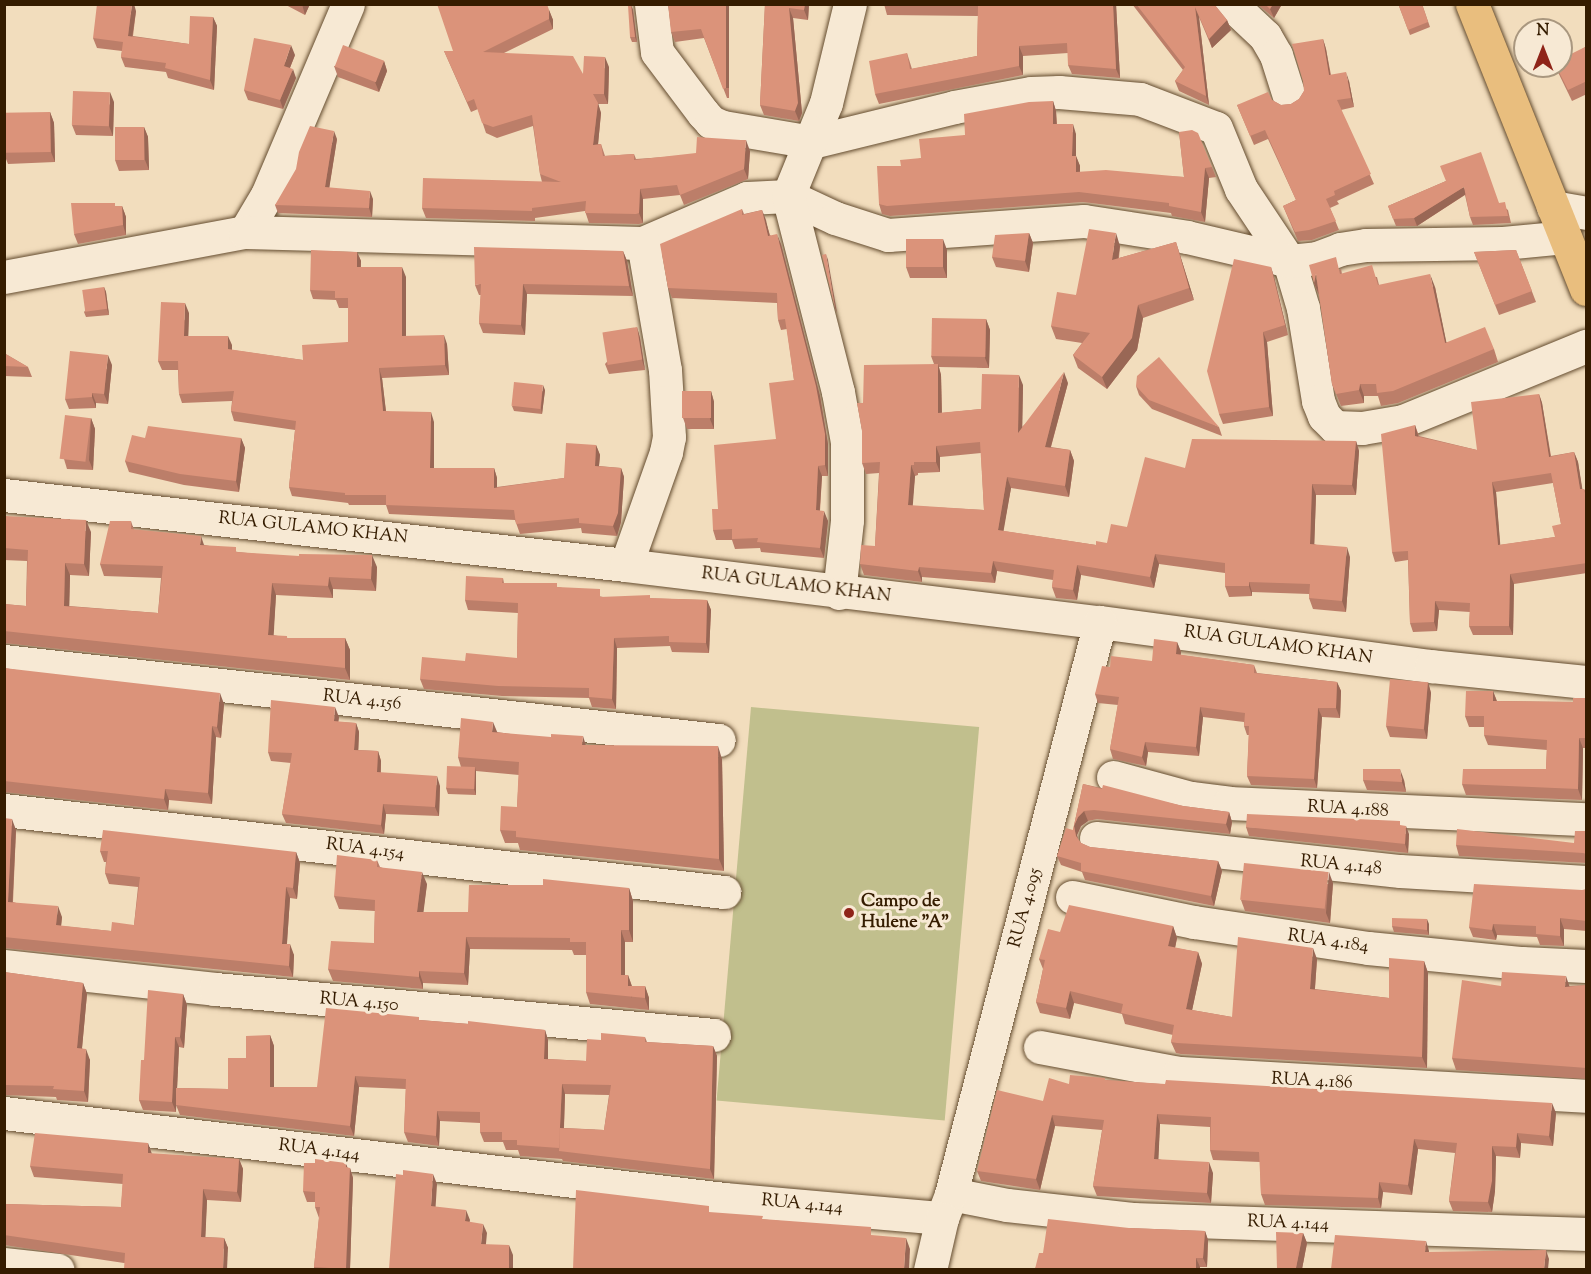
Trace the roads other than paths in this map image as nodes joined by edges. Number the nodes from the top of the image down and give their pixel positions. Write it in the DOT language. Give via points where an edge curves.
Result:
graph roads {
  1 [pos="348,4"];
  2 [pos="651,4"];
  3 [pos="850,4"];
  4 [pos="1230,4"];
  5 [pos="1472,4"];
  6 [pos="1289,96"];
  7 [pos="812,142"];
  8 [pos="788,196"];
  9 [pos="1553,207"];
  10 [pos="1587,213"];
  11 [pos="245,232"];
  12 [pos="1565,237"];
  13 [pos="642,243"];
  14 [pos="1289,261"];
  15 [pos="4,277"];
  16 [pos="1587,289"];
  17 [pos="1587,346"];
  18 [pos="4,495"];
  19 [pos="626,565"];
  20 [pos="839,592"];
  21 [pos="1100,622"];
  22 [pos="4,661"];
  23 [pos="1587,682"];
  24 [pos="719,740"];
  25 [pos="1113,777"];
  26 [pos="4,810"];
  27 [pos="1587,819"];
  28 [pos="1096,838"];
  29 [pos="1587,882"];
  30 [pos="724,892"];
  31 [pos="1072,897"];
  32 [pos="4,966"];
  33 [pos="1587,966"];
  34 [pos="714,1035"];
  35 [pos="1040,1047"];
  36 [pos="1587,1096"];
  37 [pos="4,1113"];
  38 [pos="947,1206"];
  39 [pos="1587,1234"];
  40 [pos="4,1264"];
  41 [pos="58,1269"];
  42 [pos="930,1269"];
  1 -- 11 [label="street" via="267,195"];
  2 -- 7 [label="street" via="657,52 711,122"];
  3 -- 7 [label="street" via="826,103"];
  4 -- 6 [label="street" via="1265,36 1276,55"];
  5 -- 9 [label="main road"];
  7 -- 8 [label="street"];
  7 -- 14 [label="street" via="954,107 1031,93 1140,99 1216,128 1241,189"];
  8 -- 13 [label="street" via="747,198"];
  8 -- 14 [label="street" via="835,218 888,235 1084,221 1187,237"];
  8 -- 20 [label="street" via="847,442 847,520"];
  9 -- 10 [label="street"];
  9 -- 12 [label="main road"];
  11 -- 13 [label="street"];
  11 -- 15 [label="street"];
  12 -- 14 [label="street" via="1492,243 1366,245"];
  12 -- 16 [label="main road"];
  13 -- 19 [label="street" via="665,370 669,437"];
  14 -- 17 [label="street" via="1303,308 1318,400 1324,416 1335,427 1403,422"];
  18 -- 19 [label="street, RUA GULAMO KHAN"];
  19 -- 20 [label="street, RUA GULAMO KHAN"];
  20 -- 21 [label="street, RUA GULAMO KHAN"];
  21 -- 23 [label="street, RUA GULAMO KHAN" via="1431,666"];
  21 -- 38 [label="street, RUA 4.095"];
  22 -- 24 [label="street, RUA 4.156"];
  25 -- 27 [label="street, RUA 4.188" via="1191,798 1229,803"];
  26 -- 30 [label="street, RUA 4.154"];
  28 -- 29 [label="street, RUA 4.148" via="1377,869"];
  31 -- 33 [label="street, RUA 4.184" via="1194,922 1368,948"];
  32 -- 34 [label="street, RUA 4.150" via="226,991"];
  35 -- 36 [label="street, RUA 4.186" via="1189,1074"];
  37 -- 38 [label="street, RUA 4.144" via="724,1199"];
  38 -- 39 [label="street, RUA 4.144" via="1007,1205 1134,1219"];
  38 -- 42 [label="street, RUA 4.095"];
  40 -- 41 [label="street"];
}
